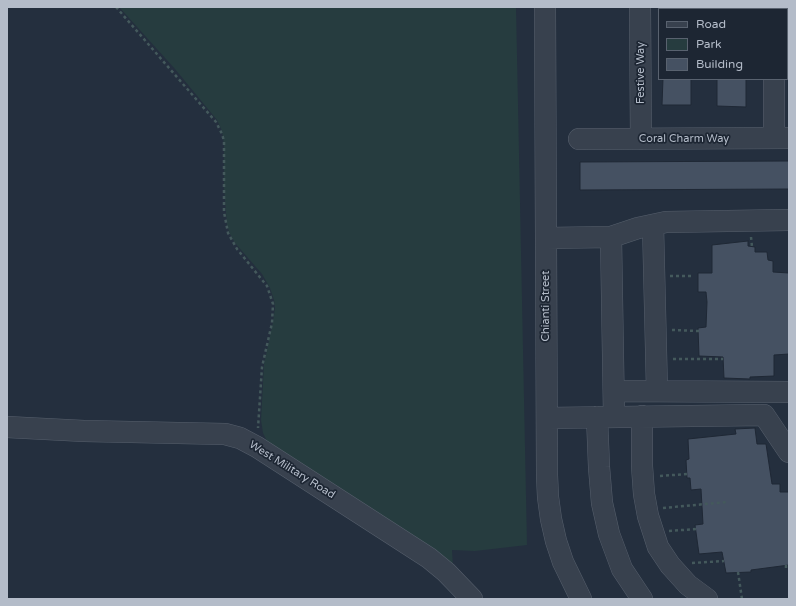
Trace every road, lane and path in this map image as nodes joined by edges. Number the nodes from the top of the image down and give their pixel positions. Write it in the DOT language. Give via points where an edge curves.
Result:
graph roads {
  1 [pos="116,7"];
  2 [pos="545,7"];
  3 [pos="640,7"];
  4 [pos="774,80"];
  5 [pos="782,138"];
  6 [pos="579,139"];
  7 [pos="641,139"];
  8 [pos="789,220"];
  9 [pos="653,225"];
  10 [pos="611,237"];
  11 [pos="546,238"];
  12 [pos="665,276"];
  13 [pos="694,276"];
  14 [pos="666,330"];
  15 [pos="698,331"];
  16 [pos="666,359"];
  17 [pos="723,359"];
  18 [pos="614,391"];
  19 [pos="657,391"];
  20 [pos="789,392"];
  21 [pos="642,416"];
  22 [pos="606,417"];
  23 [pos="547,418"];
  24 [pos="7,427"];
  25 [pos="257,447"];
  26 [pos="789,452"];
  27 [pos="687,474"];
  28 [pos="653,477"];
  29 [pos="727,502"];
  30 [pos="658,509"];
  31 [pos="696,529"];
  32 [pos="666,531"];
  33 [pos="724,561"];
  34 [pos="686,564"];
  35 [pos="786,565"];
  36 [pos="789,568"];
  37 [pos="738,572"];
  38 [pos="472,599"];
  39 [pos="581,599"];
  40 [pos="642,599"];
  41 [pos="707,599"];
  42 [pos="742,599"];
  1 -- 25 [label="path" via="216,122 222,134 224,212 228,233 237,249 267,286 273,304 272,323 262,367"];
  2 -- 11 [label="street, Chianti Street"];
  3 -- 7 [label="street, Festive Way"];
  4 -- 5 [label="street"];
  5 -- 7 [label="street, Coral Charm Way"];
  6 -- 7 [label="street, Coral Charm Way"];
  8 -- 9 [label="street" via="666,222"];
  9 -- 10 [label="street"];
  9 -- 19 [label="street"];
  10 -- 11 [label="street"];
  10 -- 18 [label="street"];
  11 -- 23 [label="street, Chianti Street"];
  12 -- 13 [label="path"];
  14 -- 15 [label="path"];
  16 -- 17 [label="path"];
  18 -- 19 [label="street"];
  18 -- 22 [label="street"];
  19 -- 20 [label="street"];
  21 -- 22 [label="street"];
  21 -- 26 [label="street" via="764,415"];
  21 -- 41 [label="street" via="644,494 658,547 670,566 688,585"];
  22 -- 23 [label="street"];
  22 -- 40 [label="street" via="599,467 602,502 609,534 622,569"];
  23 -- 39 [label="street, Chianti Street" via="547,475 551,519 563,562"];
  24 -- 25 [label="street, West Military Road" via="225,434"];
  25 -- 38 [label="street, West Military Road" via="429,558"];
  27 -- 28 [label="path"];
  29 -- 30 [label="path"];
  31 -- 32 [label="path"];
  33 -- 34 [label="path"];
  35 -- 36 [label="path" via="786,568"];
  37 -- 42 [label="path"];
}
